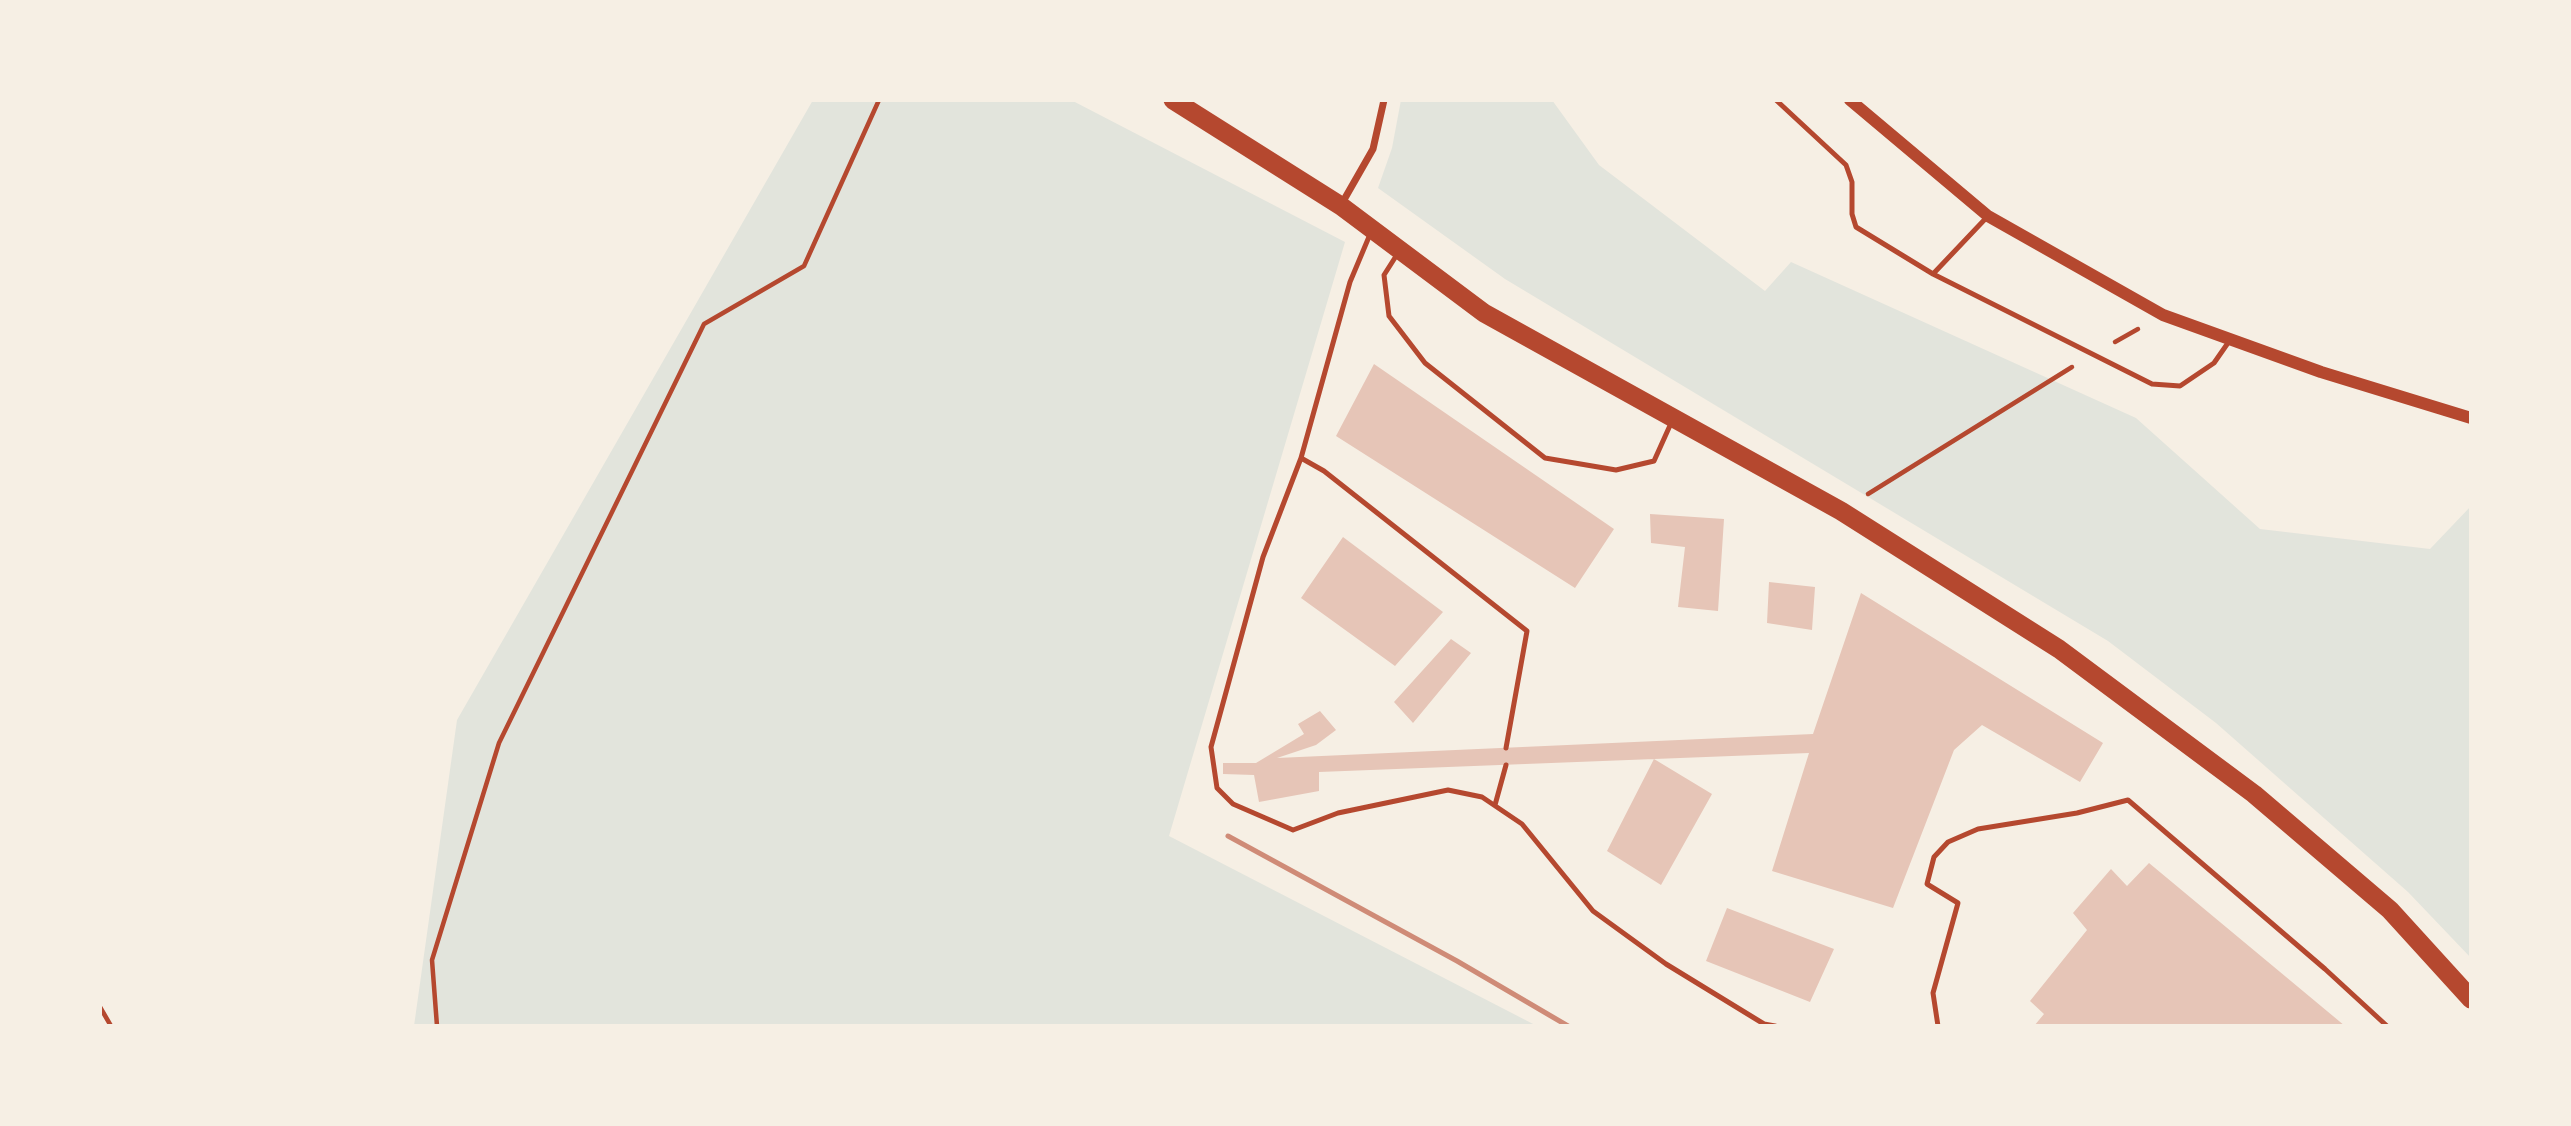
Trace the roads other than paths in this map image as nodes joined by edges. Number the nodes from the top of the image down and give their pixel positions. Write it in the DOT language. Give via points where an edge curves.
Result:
graph roads {
  1 [pos="1173,100"];
  2 [pos="1384,100"];
  3 [pos="1776,100"];
  4 [pos="1850,100"];
  5 [pos="1341,206"];
  6 [pos="1988,216"];
  7 [pos="1372,229"];
  8 [pos="1399,250"];
  9 [pos="1933,274"];
  10 [pos="2230,340"];
  11 [pos="1673,418"];
  12 [pos="2471,418"];
  13 [pos="1301,458"];
  14 [pos="1506,748"];
  15 [pos="1506,765"];
  16 [pos="1495,806"];
  17 [pos="2471,999"];
  18 [pos="1775,1026"];
  19 [pos="1938,1026"];
  20 [pos="2387,1026"];
  1 -- 5 [label="highway"];
  2 -- 5 [label="street" via="1373,149"];
  3 -- 9 [label="lane" via="1846,165 1856,228"];
  4 -- 6 [label="street"];
  5 -- 7 [label="highway"];
  6 -- 9 [label="lane"];
  6 -- 10 [label="street" via="2163,316"];
  7 -- 8 [label="highway"];
  7 -- 13 [label="lane" via="1350,282"];
  8 -- 11 [label="highway" via="1484,313"];
  8 -- 11 [label="lane" via="1384,275 1389,316 1425,363 1545,458 1616,470 1654,461"];
  9 -- 10 [label="lane" via="2152,384 2180,386 2214,363"];
  10 -- 12 [label="street"];
  11 -- 17 [label="highway" via="1840,511 2059,649 2254,794 2390,910"];
  13 -- 14 [label="lane" via="1324,471 1527,631"];
  13 -- 16 [label="lane" via="1263,556 1214,734 1212,769 1217,788 1233,804 1293,830 1338,813 1448,790 1482,797"];
  15 -- 16 [label="lane"];
  16 -- 18 [label="lane" via="1521,824 1593,911 1666,964 1764,1024"];
  19 -- 20 [label="lane" via="1933,993 1958,903 1927,884 1934,857 1948,842 1978,829 2128,800"];
}
